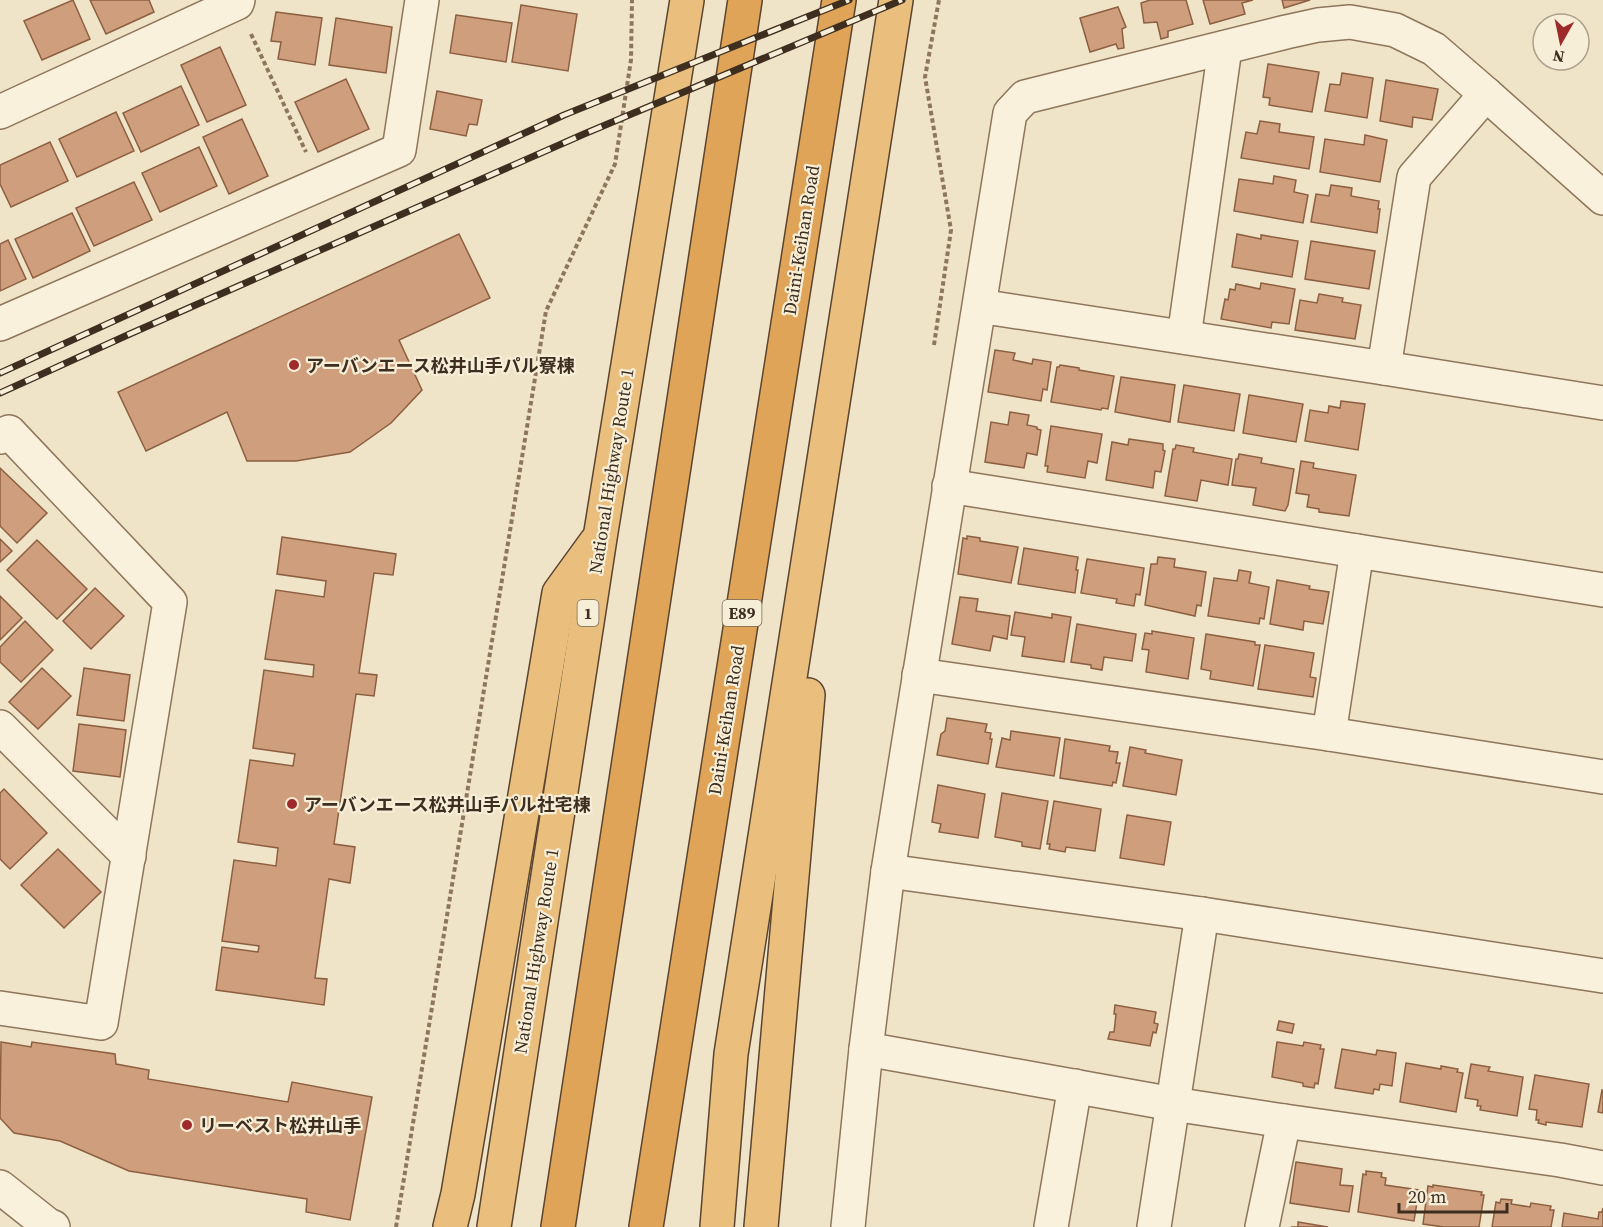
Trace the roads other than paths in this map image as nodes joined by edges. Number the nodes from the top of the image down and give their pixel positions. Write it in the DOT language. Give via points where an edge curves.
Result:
graph roads {
  1 [pos="422,0"];
  2 [pos="687,0"];
  3 [pos="745,0"];
  4 [pos="839,0"];
  5 [pos="896,0"];
  6 [pos="237,2"];
  7 [pos="1225,48"];
  8 [pos="1486,94"];
  9 [pos="0,112"];
  10 [pos="1603,198"];
  11 [pos="979,306"];
  12 [pos="0,324"];
  13 [pos="1184,338"];
  14 [pos="1384,368"];
  15 [pos="1603,403"];
  16 [pos="0,437"];
  17 [pos="949,486"];
  18 [pos="600,538"];
  19 [pos="812,543"];
  20 [pos="1358,551"];
  21 [pos="1603,590"];
  22 [pos="919,675"];
  23 [pos="0,727"];
  24 [pos="1329,734"];
  25 [pos="1603,777"];
  26 [pos="129,856"];
  27 [pos="888,871"];
  28 [pos="1202,914"];
  29 [pos="1603,976"];
  30 [pos="0,1008"];
  31 [pos="866,1049"];
  32 [pos="1075,1086"];
  33 [pos="1173,1104"];
  34 [pos="1284,1121"];
  35 [pos="1603,1168"];
  36 [pos="654,1171"];
  37 [pos="0,1187"];
  38 [pos="49,1226"];
  39 [pos="450,1227"];
  40 [pos="494,1227"];
  41 [pos="558,1227"];
  42 [pos="646,1227"];
  43 [pos="651,1227"];
  44 [pos="717,1227"];
  45 [pos="761,1227"];
  46 [pos="848,1227"];
  47 [pos="1051,1227"];
  48 [pos="1154,1227"];
  49 [pos="1262,1227"];
  1 -- 12 [label="street" via="399,150"];
  2 -- 18 [label="highway, National Highway Route 1 / 1"];
  3 -- 41 [label="highway"];
  4 -- 36 [label="highway, Daini-Keihan Road / E89"];
  5 -- 19 [label="highway"];
  6 -- 9 [label="street"];
  7 -- 8 [label="street" via="1318,25 1350,22 1395,30 1434,49"];
  7 -- 11 [label="street" via="1025,97 1010,113"];
  7 -- 13 [label="street"];
  8 -- 10 [label="street"];
  8 -- 14 [label="street" via="1414,177"];
  11 -- 13 [label="street"];
  11 -- 17 [label="street"];
  13 -- 14 [label="street"];
  14 -- 15 [label="street"];
  16 -- 26 [label="street" via="9,432 170,602"];
  17 -- 20 [label="street"];
  17 -- 22 [label="street"];
  18 -- 39 [label="highway, 1" via="559,593"];
  18 -- 40 [label="highway, National Highway Route 1 / 1"];
  19 -- 44 [label="highway" via="731,1054"];
  19 -- 45 [label="highway" via="810,676"];
  20 -- 21 [label="street"];
  20 -- 24 [label="street"];
  22 -- 24 [label="street"];
  22 -- 27 [label="street"];
  23 -- 26 [label="street"];
  24 -- 25 [label="street"];
  26 -- 30 [label="street" via="101,1023"];
  27 -- 28 [label="street"];
  27 -- 31 [label="street"];
  28 -- 29 [label="street"];
  28 -- 33 [label="street"];
  31 -- 32 [label="street"];
  31 -- 46 [label="street"];
  32 -- 33 [label="street"];
  32 -- 47 [label="street"];
  33 -- 34 [label="street"];
  33 -- 48 [label="street"];
  34 -- 35 [label="street"];
  34 -- 49 [label="street"];
  36 -- 42 [label="highway, Daini-Keihan Road / E89"];
  36 -- 43 [label="highway"];
  37 -- 38 [label="street"];
}
